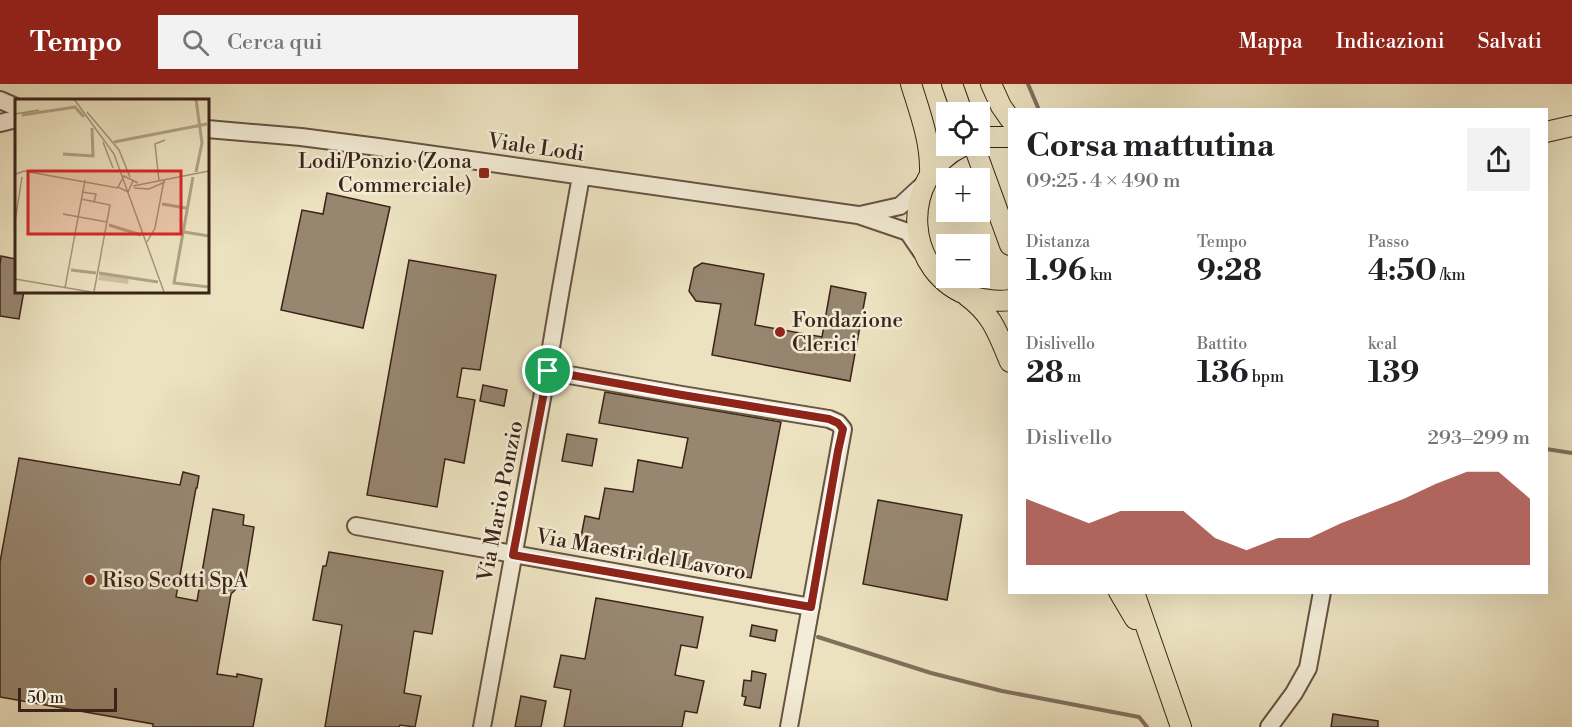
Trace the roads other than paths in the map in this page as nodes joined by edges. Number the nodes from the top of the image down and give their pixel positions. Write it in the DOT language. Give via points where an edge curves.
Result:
graph roads {
  1 [pos="910,84"];
  2 [pos="952,84"];
  3 [pos="991,84"];
  4 [pos="0,100"];
  5 [pos="958,102"];
  6 [pos="15,107"];
  7 [pos="1008,116"];
  8 [pos="15,119"];
  9 [pos="0,123"];
  10 [pos="1572,126"];
  11 [pos="208,129"];
  12 [pos="1548,132"];
  13 [pos="990,137"];
  14 [pos="1008,137"];
  15 [pos="947,156"];
  16 [pos="978,156"];
  17 [pos="581,176"];
  18 [pos="927,179"];
  19 [pos="858,215"];
  20 [pos="1008,240"];
  21 [pos="930,264"];
  22 [pos="965,294"];
  23 [pos="1008,300"];
  24 [pos="1008,357"];
  25 [pos="548,371"];
  26 [pos="357,526"];
  27 [pos="513,555"];
  28 [pos="1120,594"];
  29 [pos="1135,594"];
  30 [pos="1149,594"];
  31 [pos="1322,594"];
  32 [pos="811,607"];
  33 [pos="1153,646"];
  34 [pos="482,727"];
  35 [pos="789,727"];
  36 [pos="1181,727"];
  37 [pos="1269,727"];
  1 -- 18 [label="main road" via="931,155"];
  2 -- 5 [label="main road"];
  3 -- 7 [label="main road"];
  4 -- 6 [label="street"];
  8 -- 9 [label="street"];
  10 -- 12 [label="main road"];
  11 -- 17 [label="street, Viale Lodi" via="323,140"];
  13 -- 14 [label="main road"];
  15 -- 18 [label="main road"];
  16 -- 20 [label="main road"];
  17 -- 19 [label="street, Viale Lodi"];
  17 -- 25 [label="street, Via Mario Ponzio"];
  18 -- 19 [label="street, Viale Lodi" via="900,206"];
  18 -- 21 [label="main road" via="918,204 917,225"];
  19 -- 21 [label="street, Viale Lodi" via="908,232"];
  21 -- 22 [label="main road" via="945,282"];
  22 -- 23 [label="main road" via="984,300"];
  22 -- 24 [label="main road" via="993,321"];
  25 -- 27 [label="street, Via Mario Ponzio"];
  25 -- 32 [label="street" via="838,423 843,429 842,439"];
  26 -- 27 [label="street, Via Maestri del Lavoro"];
  27 -- 32 [label="street, Via Maestri del Lavoro"];
  27 -- 34 [label="street, Via Mario Ponzio"];
  28 -- 33 [label="main road"];
  29 -- 33 [label="main road"];
  30 -- 33 [label="main road"];
  31 -- 37 [label="street" via="1308,668"];
  32 -- 35 [label="street"];
  33 -- 36 [label="main road"];
}
